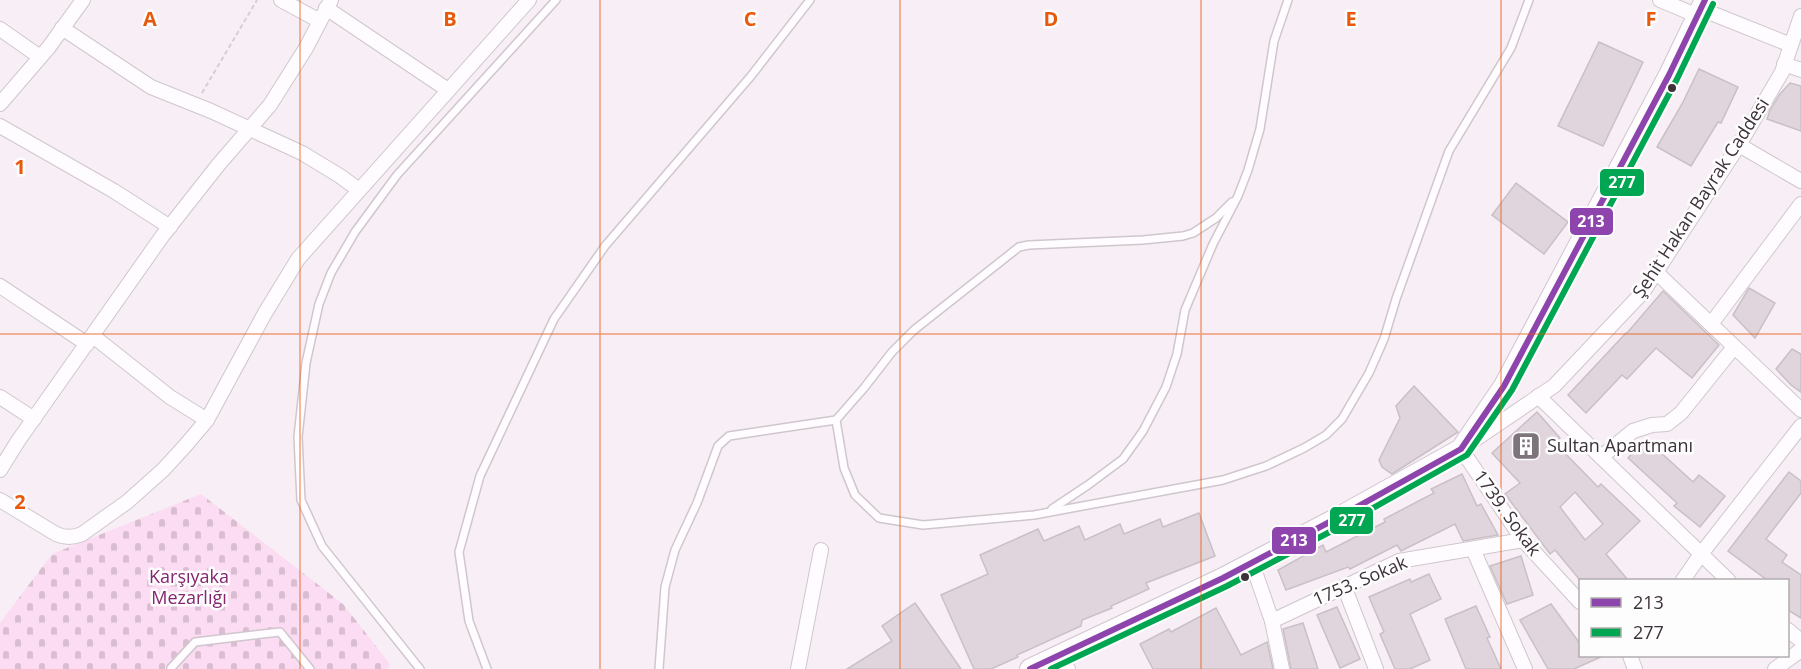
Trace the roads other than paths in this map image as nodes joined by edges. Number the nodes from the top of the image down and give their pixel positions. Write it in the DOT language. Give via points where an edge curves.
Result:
graph roads {
  1 [pos="83,0"];
  2 [pos="281,0"];
  3 [pos="529,0"];
  4 [pos="556,0"];
  5 [pos="810,0"];
  6 [pos="1288,0"];
  7 [pos="1529,0"];
  8 [pos="1660,0"];
  9 [pos="328,4"];
  10 [pos="1702,8"];
  11 [pos="1801,16"];
  12 [pos="320,21"];
  13 [pos="62,28"];
  14 [pos="0,29"];
  15 [pos="1791,45"];
  16 [pos="40,57"];
  17 [pos="1784,64"];
  18 [pos="1801,70"];
  19 [pos="448,90"];
  20 [pos="0,104"];
  21 [pos="0,126"];
  22 [pos="250,129"];
  23 [pos="1739,145"];
  24 [pos="1801,181"];
  25 [pos="359,190"];
  26 [pos="1238,196"];
  27 [pos="1801,204"];
  28 [pos="170,226"];
  29 [pos="1656,272"];
  30 [pos="0,286"];
  31 [pos="1711,324"];
  32 [pos="90,340"];
  33 [pos="1734,347"];
  34 [pos="1538,396"];
  35 [pos="0,397"];
  36 [pos="1801,410"];
  37 [pos="34,419"];
  38 [pos="207,420"];
  39 [pos="836,420"];
  40 [pos="1801,426"];
  41 [pos="1461,449"];
  42 [pos="1601,457"];
  43 [pos="0,470"];
  44 [pos="0,500"];
  45 [pos="1049,511"];
  46 [pos="1523,540"];
  47 [pos="1473,549"];
  48 [pos="821,550"];
  49 [pos="1701,554"];
  50 [pos="1252,563"];
  51 [pos="1684,579"];
  52 [pos="1727,579"];
  53 [pos="1344,586"];
  54 [pos="1579,600"];
  55 [pos="1272,621"];
  56 [pos="1789,631"];
  57 [pos="1801,641"];
  58 [pos="1801,650"];
  59 [pos="1064,661"];
  60 [pos="171,668"];
  61 [pos="310,669"];
  62 [pos="420,669"];
  63 [pos="487,669"];
  64 [pos="659,669"];
  65 [pos="798,669"];
  66 [pos="1030,669"];
  67 [pos="1282,669"];
  68 [pos="1376,669"];
  69 [pos="1525,669"];
  70 [pos="1775,669"];
  1 -- 13 [label="street"];
  2 -- 12 [label="street"];
  3 -- 19 [label="street"];
  4 -- 62 [label="lane" via="397,175 355,232 319,304 306,363 298,436 301,500 322,546"];
  5 -- 63 [label="lane" via="751,76 605,246 554,319 480,476 459,552 469,621"];
  6 -- 26 [label="lane" via="1274,41 1260,129"];
  7 -- 45 [label="lane" via="1511,48 1449,151 1384,339 1342,419 1326,435 1304,448 1223,480"];
  8 -- 10 [label="street"];
  9 -- 12 [label="street"];
  9 -- 19 [label="street"];
  10 -- 15 [label="street"];
  10 -- 41 [label="main road" via="1504,386"];
  11 -- 15 [label="street, Şehit Hakan Bayrak Caddesi"];
  12 -- 22 [label="street" via="270,105"];
  13 -- 16 [label="street"];
  13 -- 22 [label="street" via="151,87"];
  14 -- 16 [label="street"];
  15 -- 17 [label="street, Şehit Hakan Bayrak Caddesi"];
  16 -- 20 [label="street"];
  17 -- 18 [label="street"];
  17 -- 23 [label="street, Şehit Hakan Bayrak Caddesi"];
  19 -- 25 [label="street"];
  21 -- 28 [label="street"];
  22 -- 25 [label="street" via="310,158"];
  22 -- 28 [label="street"];
  23 -- 24 [label="street"];
  23 -- 29 [label="street, Şehit Hakan Bayrak Caddesi"];
  25 -- 38 [label="street" via="298,259"];
  26 -- 39 [label="lane" via="1216,218 1183,237 1019,247 914,330"];
  26 -- 45 [label="lane" via="1185,310 1166,387 1143,431 1123,459"];
  27 -- 31 [label="street"];
  28 -- 32 [label="street"];
  29 -- 31 [label="street"];
  29 -- 34 [label="street, Şehit Hakan Bayrak Caddesi" via="1643,292 1554,386"];
  30 -- 32 [label="street"];
  31 -- 33 [label="street"];
  32 -- 37 [label="street"];
  32 -- 38 [label="street"];
  33 -- 36 [label="street"];
  33 -- 42 [label="street" via="1681,413 1667,423 1633,431"];
  34 -- 41 [label="street, Şehit Hakan Bayrak Caddesi"];
  34 -- 42 [label="street"];
  35 -- 37 [label="street"];
  37 -- 43 [label="street"];
  38 -- 44 [label="street" via="163,470 82,534 56,534"];
  39 -- 45 [label="lane" via="844,468 855,495 879,518 923,525"];
  39 -- 64 [label="lane" via="729,436 718,446 670,568"];
  40 -- 49 [label="street"];
  41 -- 46 [label="street, 1739. Sokak"];
  41 -- 50 [label="main road"];
  42 -- 49 [label="street"];
  46 -- 47 [label="street, 1753. Sokak"];
  46 -- 54 [label="street, 1739. Sokak"];
  47 -- 53 [label="street, 1753. Sokak" via="1399,561"];
  47 -- 69 [label="street"];
  48 -- 65 [label="street"];
  49 -- 51 [label="street"];
  49 -- 52 [label="street"];
  50 -- 55 [label="street"];
  50 -- 59 [label="main road"];
  53 -- 55 [label="street, 1753. Sokak"];
  53 -- 68 [label="street"];
  55 -- 67 [label="street"];
  56 -- 57 [label="street"];
  58 -- 70 [label="street"];
  59 -- 66 [label="main road"];
  60 -- 61 [label="lane" via="195,642 280,632"];
}
